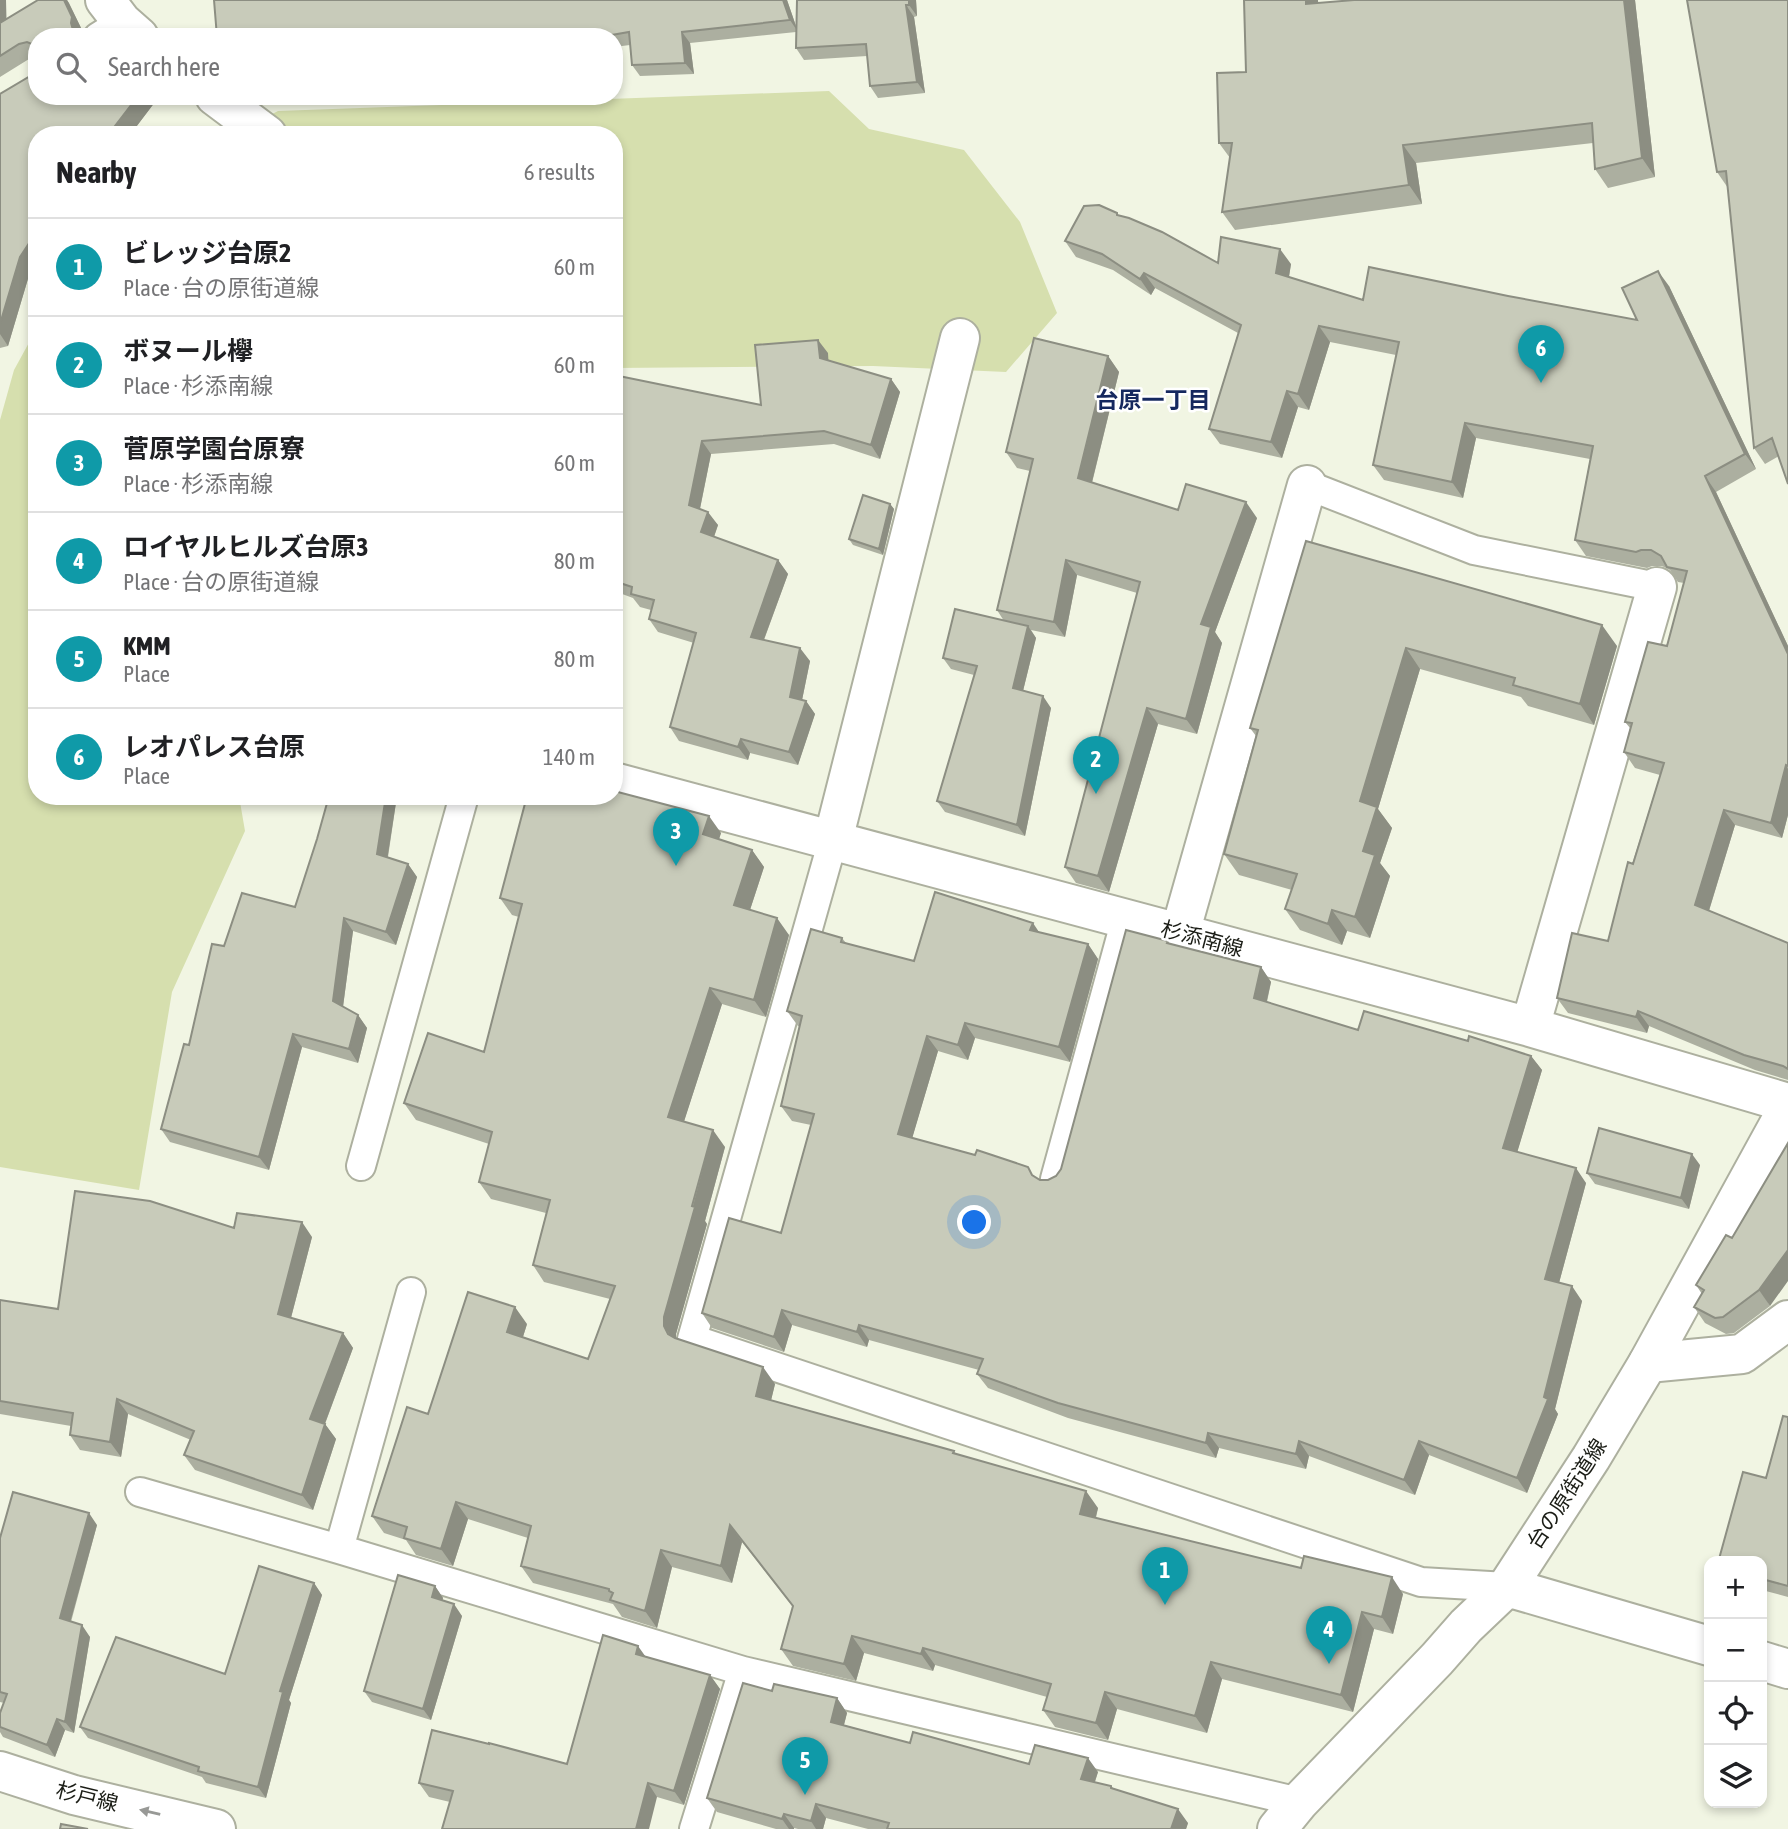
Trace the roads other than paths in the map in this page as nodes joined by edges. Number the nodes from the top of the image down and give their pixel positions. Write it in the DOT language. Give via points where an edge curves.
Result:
graph roads {
  1 [pos="227,105"];
  2 [pos="255,126"];
  3 [pos="960,338"];
  4 [pos="1307,485"];
  5 [pos="1657,587"];
  6 [pos="623,784"];
  7 [pos="461,805"];
  8 [pos="833,840"];
  9 [pos="1126,919"];
  10 [pos="1180,933"];
  11 [pos="1530,1027"];
  12 [pos="1788,1105"];
  13 [pos="361,1166"];
  14 [pos="1055,1180"];
  15 [pos="411,1292"];
  16 [pos="1788,1320"];
  17 [pos="1648,1363"];
  18 [pos="140,1492"];
  19 [pos="339,1549"];
  20 [pos="1507,1587"];
  21 [pos="1704,1645"];
  22 [pos="1767,1663"];
  23 [pos="1788,1669"];
  24 [pos="743,1671"];
  25 [pos="0,1771"];
  26 [pos="1288,1816"];
  27 [pos="216,1829"];
  28 [pos="694,1829"];
  1 -- 2 [label="street"];
  3 -- 8 [label="street"];
  4 -- 5 [label="lane" via="1474,550"];
  4 -- 10 [label="street"];
  5 -- 11 [label="street"];
  6 -- 8 [label="street, 杉添南線"];
  7 -- 13 [label="lane"];
  8 -- 9 [label="street, 杉添南線"];
  8 -- 20 [label="lane" via="692,1339 1422,1582"];
  9 -- 10 [label="street, 杉添南線"];
  9 -- 14 [label="lane"];
  10 -- 11 [label="street, 杉添南線"];
  11 -- 12 [label="street, 杉添南線"];
  12 -- 17 [label="street, 台の原街道線"];
  15 -- 19 [label="lane"];
  16 -- 17 [label="street" via="1742,1354"];
  17 -- 20 [label="street, 台の原街道線"];
  18 -- 19 [label="lane"];
  19 -- 24 [label="lane"];
  20 -- 21 [label="street"];
  20 -- 26 [label="street, 台の原街道線"];
  22 -- 23 [label="street"];
  24 -- 26 [label="lane"];
  24 -- 28 [label="lane"];
  27 -- 25 [label="street, 杉戸線, one-way"];
}
